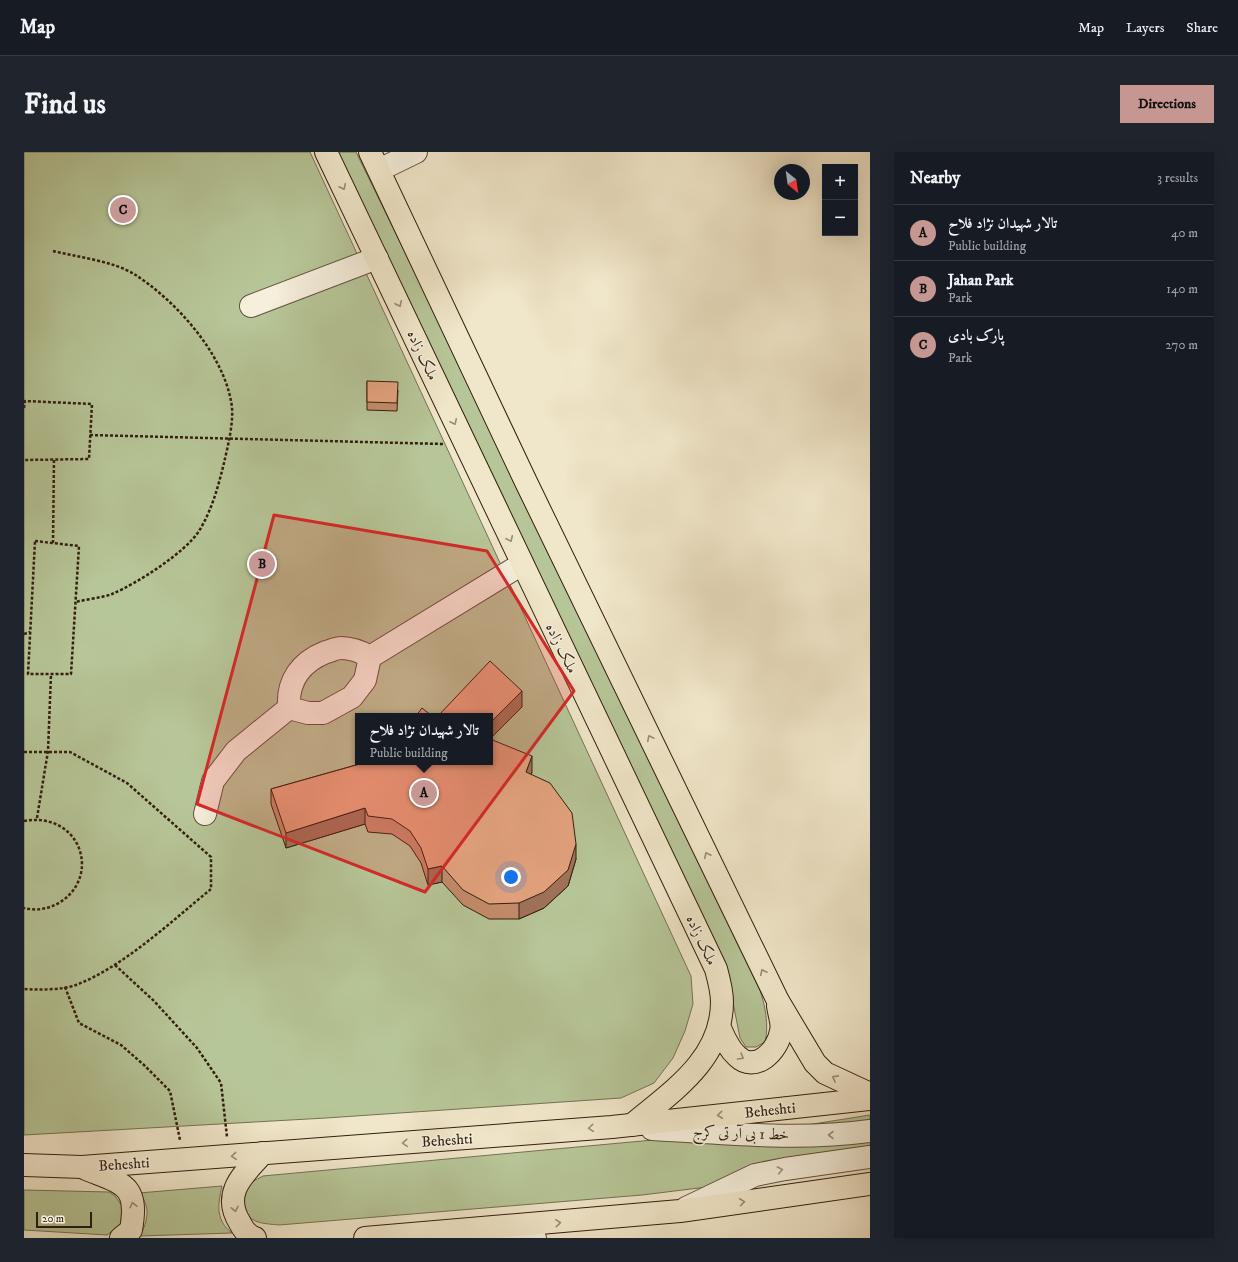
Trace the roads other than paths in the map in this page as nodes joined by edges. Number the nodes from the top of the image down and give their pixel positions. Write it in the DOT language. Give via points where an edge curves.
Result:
graph roads {
  1 [pos="326,152"];
  2 [pos="416,152"];
  3 [pos="374,161"];
  4 [pos="377,258"];
  5 [pos="251,306"];
  6 [pos="522,564"];
  7 [pos="370,657"];
  8 [pos="289,708"];
  9 [pos="205,814"];
  10 [pos="778,1001"];
  11 [pos="719,1026"];
  12 [pos="870,1094"];
  13 [pos="870,1099"];
  14 [pos="622,1126"];
  15 [pos="870,1131"];
  16 [pos="264,1153"];
  17 [pos="870,1157"];
  18 [pos="24,1165"];
  19 [pos="82,1167"];
  20 [pos="870,1184"];
  21 [pos="680,1211"];
  22 [pos="496,1226"];
  23 [pos="120,1238"];
  24 [pos="255,1238"];
  25 [pos="365,1238"];
  26 [pos="535,1238"];
  1 -- 4 [label="main road, ملک زاده, one-way"];
  2 -- 3 [label="street"];
  10 -- 3 [label="main road, one-way" via="526,482"];
  4 -- 5 [label="street"];
  4 -- 6 [label="main road, ملک زاده, one-way"];
  6 -- 7 [label="street"];
  6 -- 11 [label="main road, ملک زاده" via="716,969 722,1002"];
  7 -- 8 [label="street" via="365,680 352,697 323,713 308,713"];
  7 -- 8 [label="street" via="358,650 339,648 314,657 294,676 288,696"];
  8 -- 9 [label="street" via="236,751 213,781"];
  11 -- 10 [label="main road, one-way" via="727,1043 738,1057 752,1062 765,1059 776,1046 782,1031"];
  12 -- 10 [label="main road, one-way" via="825,1073 815,1063"];
  11 -- 14 [label="main road, ملک زاده" via="706,1057 688,1079"];
  13 -- 14 [label="main road, Beheshti, one-way"];
  15 -- 14 [label="street, خط 1 بی آر تی کرج, one-way" via="843,1135 770,1135"];
  14 -- 16 [label="main road, Beheshti, one-way"];
  16 -- 19 [label="main road, Beheshti, one-way"];
  16 -- 24 [label="main road, one-way" via="239,1180 233,1195 235,1214 239,1222 251,1237"];
  21 -- 17 [label="street, one-way" via="755,1175"];
  18 -- 19 [label="main road, Beheshti"];
  23 -- 19 [label="main road, one-way" via="131,1230 134,1211 130,1192 121,1183"];
  21 -- 20 [label="main road, one-way"];
  22 -- 21 [label="main road, one-way"];
  22 -- 25 [label="main road"];
  22 -- 26 [label="street"];
}
